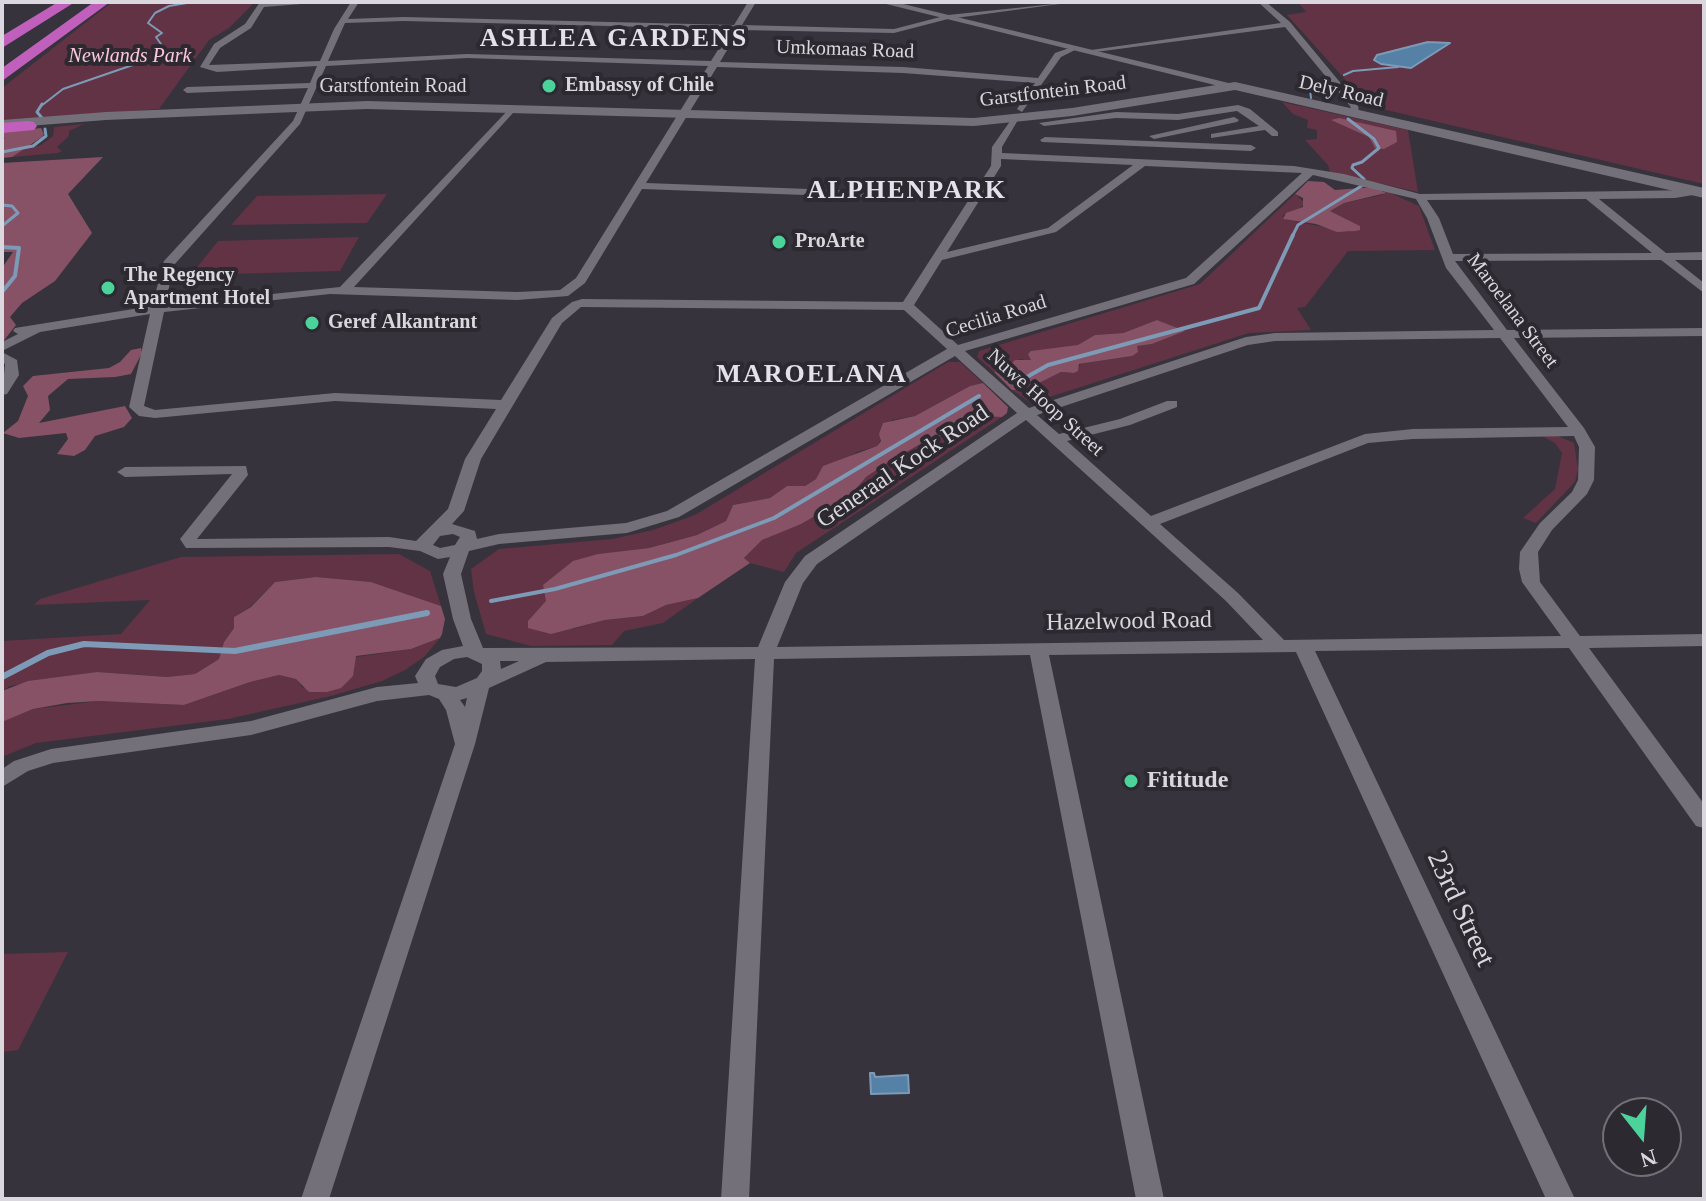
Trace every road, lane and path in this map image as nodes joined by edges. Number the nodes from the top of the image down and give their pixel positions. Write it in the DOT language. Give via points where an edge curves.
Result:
graph roads {
  1 [pos="68,2"];
  2 [pos="87,2"];
  3 [pos="103,2"];
  4 [pos="322,2"];
  5 [pos="355,2"];
  6 [pos="752,2"];
  7 [pos="883,2"];
  8 [pos="1070,2"];
  9 [pos="1262,2"];
  10 [pos="263,4"];
  11 [pos="948,17"];
  12 [pos="344,21"];
  13 [pos="1287,24"];
  14 [pos="736,27"];
  15 [pos="2,40"];
  16 [pos="1082,50"];
  17 [pos="2,56"];
  18 [pos="323,63"];
  19 [pos="713,65"];
  20 [pos="2,76"];
  21 [pos="1040,81"];
  22 [pos="314,85"];
  23 [pos="1232,89"];
  24 [pos="187,90"];
  25 [pos="1316,107"];
  26 [pos="304,110"];
  27 [pos="510,111"];
  28 [pos="1356,112"];
  29 [pos="1018,114"];
  30 [pos="681,115"];
  31 [pos="1130,116"];
  32 [pos="1169,117"];
  33 [pos="1256,117"];
  34 [pos="1377,120"];
  35 [pos="1044,123"];
  36 [pos="1138,124"];
  37 [pos="28,126"];
  38 [pos="2,127"];
  39 [pos="1111,128"];
  40 [pos="1098,130"];
  41 [pos="1045,140"];
  42 [pos="1157,140"];
  43 [pos="1078,141"];
  44 [pos="1111,143"];
  45 [pos="1492,145"];
  46 [pos="1191,146"];
  47 [pos="1209,146"];
  48 [pos="1251,148"];
  49 [pos="995,156"];
  50 [pos="1107,161"];
  51 [pos="1142,163"];
  52 [pos="1209,165"];
  53 [pos="1311,171"];
  54 [pos="640,186"];
  55 [pos="1694,192"];
  56 [pos="1589,196"];
  57 [pos="1420,197"];
  58 [pos="974,198"];
  59 [pos="1667,256"];
  60 [pos="1704,256"];
  61 [pos="936,258"];
  62 [pos="1447,258"];
  63 [pos="345,289"];
  64 [pos="1704,289"];
  65 [pos="582,296"];
  66 [pos="559,303"];
  67 [pos="907,306"];
  68 [pos="160,309"];
  69 [pos="43,327"];
  70 [pos="20,331"];
  71 [pos="1704,332"];
  72 [pos="1503,334"];
  73 [pos="2,347"];
  74 [pos="955,350"];
  75 [pos="2,356"];
  76 [pos="2,391"];
  77 [pos="1172,404"];
  78 [pos="505,405"];
  79 [pos="1025,414"];
  80 [pos="1579,431"];
  81 [pos="1055,440"];
  82 [pos="125,472"];
  83 [pos="456,511"];
  84 [pos="1149,522"];
  85 [pos="464,540"];
  86 [pos="430,542"];
  87 [pos="452,574"];
  88 [pos="461,616"];
  89 [pos="1704,640"];
  90 [pos="1576,642"];
  91 [pos="1291,646"];
  92 [pos="1038,650"];
  93 [pos="478,653"];
  94 [pos="765,653"];
  95 [pos="555,656"];
  96 [pos="436,677"];
  97 [pos="482,684"];
  98 [pos="465,744"];
  99 [pos="2,779"];
  100 [pos="1704,820"];
  101 [pos="315,1199"];
  102 [pos="735,1199"];
  103 [pos="1150,1199"];
  104 [pos="1561,1199"];
  1 -- 15 [label="highway"];
  2 -- 17 [label="highway"];
  3 -- 20 [label="highway"];
  4 -- 10 [label="street"];
  5 -- 12 [label="street"];
  6 -- 14 [label="street"];
  7 -- 11 [label="street, Dely Road"];
  8 -- 11 [label="street"];
  9 -- 13 [label="street"];
  10 -- 18 [label="street, Umkomaas Road" via="246,28 219,43 203,66"];
  11 -- 14 [label="street" via="894,31"];
  11 -- 16 [label="street, Dely Road"];
  12 -- 14 [label="street"];
  12 -- 18 [label="street"];
  13 -- 16 [label="street"];
  13 -- 28 [label="street"];
  14 -- 19 [label="street"];
  16 -- 21 [label="street" via="1058,55"];
  16 -- 23 [label="street, Dely Road"];
  18 -- 19 [label="street, Umkomaas Road" via="467,56"];
  18 -- 22 [label="street"];
  19 -- 21 [label="street, Umkomaas Road" via="903,70"];
  19 -- 30 [label="street"];
  21 -- 29 [label="street"];
  22 -- 24 [label="street"];
  22 -- 26 [label="street"];
  23 -- 25 [label="main road, Dely Road"];
  23 -- 28 [label="main road, Dely Road"];
  23 -- 29 [label="main road, Garstfontein Road"];
  23 -- 32 [label="street" via="1171,106"];
  25 -- 28 [label="main road"];
  25 -- 34 [label="main road, Dely Road"];
  26 -- 27 [label="main road, Garstfontein Road"];
  26 -- 30 [label="main road, Garstfontein Road" via="481,106"];
  26 -- 37 [label="main road, Garstfontein Road"];
  26 -- 38 [label="main road, Garstfontein Road" via="106,116"];
  26 -- 68 [label="street" via="176,252 168,264"];
  27 -- 30 [label="main road, Garstfontein Road"];
  27 -- 63 [label="street"];
  28 -- 34 [label="main road"];
  28 -- 45 [label="main road, Dely Road"];
  29 -- 30 [label="main road, Garstfontein Road" via="947,122"];
  29 -- 49 [label="street"];
  30 -- 54 [label="street"];
  31 -- 32 [label="street"];
  31 -- 35 [label="street"];
  31 -- 36 [label="street"];
  32 -- 33 [label="street" via="1238,108"];
  33 -- 42 [label="street"];
  33 -- 47 [label="street" via="1271,131 1213,136"];
  34 -- 45 [label="main road, Dely Road"];
  36 -- 39 [label="street"];
  36 -- 42 [label="street"];
  37 -- 38 [label="highway"];
  40 -- 43 [label="street" via="1077,133"];
  41 -- 43 [label="street"];
  42 -- 44 [label="street"];
  42 -- 46 [label="street"];
  43 -- 44 [label="street"];
  44 -- 50 [label="street"];
  45 -- 55 [label="main road, Dely Road"];
  46 -- 47 [label="street"];
  46 -- 52 [label="street"];
  47 -- 48 [label="street"];
  49 -- 50 [label="street"];
  49 -- 58 [label="street" via="996,166"];
  50 -- 51 [label="street"];
  51 -- 52 [label="street"];
  51 -- 61 [label="street" via="1052,230"];
  52 -- 53 [label="street"];
  53 -- 57 [label="street"];
  53 -- 74 [label="street, Cecilia Road" via="1190,281"];
  54 -- 58 [label="street"];
  54 -- 65 [label="street"];
  55 -- 56 [label="street"];
  56 -- 57 [label="street"];
  56 -- 59 [label="street"];
  57 -- 62 [label="street, Maroelana Street"];
  58 -- 61 [label="street"];
  59 -- 60 [label="street"];
  59 -- 62 [label="street"];
  59 -- 64 [label="street"];
  61 -- 67 [label="street"];
  62 -- 72 [label="street, Maroelana Street"];
  63 -- 66 [label="street" via="517,296"];
  63 -- 68 [label="street"];
  65 -- 66 [label="street"];
  65 -- 66 [label="street"];
  65 -- 67 [label="street"];
  66 -- 78 [label="street"];
  67 -- 74 [label="street, Nuwe Hoop Street"];
  68 -- 69 [label="street"];
  68 -- 78 [label="street" via="136,407 144,413 335,397"];
  69 -- 70 [label="street"];
  69 -- 73 [label="street"];
  71 -- 72 [label="street, Generaal Kock Road"];
  72 -- 79 [label="street, Generaal Kock Road" via="1259,338"];
  72 -- 80 [label="street, Maroelana Street"];
  74 -- 79 [label="street, Nuwe Hoop Street"];
  74 -- 85 [label="street, Cecilia Road" via="655,521 615,529"];
  75 -- 76 [label="street" via="12,363 12,375"];
  77 -- 81 [label="street"];
  78 -- 83 [label="street" via="473,459"];
  79 -- 81 [label="street, Nuwe Hoop Street"];
  79 -- 94 [label="street, Generaal Kock Road" via="811,560 794,582"];
  80 -- 84 [label="street" via="1365,439"];
  80 -- 90 [label="street, Maroelana Street" via="1587,447 1586,480 1537,538 1528,569 1542,600"];
  81 -- 84 [label="street, Nuwe Hoop Street"];
  82 -- 86 [label="street" via="240,469 188,539 192,544"];
  83 -- 85 [label="street"];
  83 -- 86 [label="street"];
  84 -- 91 [label="street, Nuwe Hoop Street"];
  85 -- 86 [label="street, Cecilia Road" via="446,554"];
  85 -- 87 [label="street"];
  86 -- 87 [label="street"];
  87 -- 88 [label="street"];
  88 -- 93 [label="street"];
  88 -- 96 [label="street"];
  89 -- 90 [label="street, Hazelwood Road"];
  90 -- 91 [label="street, Hazelwood Road"];
  90 -- 100 [label="street, Maroelana Street"];
  91 -- 92 [label="street, Hazelwood Road"];
  91 -- 104 [label="street, 23rd Street"];
  92 -- 94 [label="street, Hazelwood Road"];
  92 -- 103 [label="street"];
  93 -- 95 [label="street, Hazelwood Road"];
  93 -- 96 [label="street, Hazelwood Road" via="458,652"];
  93 -- 97 [label="street" via="493,667"];
  94 -- 95 [label="street, Hazelwood Road"];
  94 -- 102 [label="street, Generaal Kock Road"];
  95 -- 97 [label="street, Hazelwood Road"];
  96 -- 97 [label="street, Hazelwood Road" via="458,694"];
  96 -- 98 [label="street" via="459,716"];
  96 -- 99 [label="street" via="251,728 51,756"];
  97 -- 98 [label="street"];
  98 -- 101 [label="street"];
}
